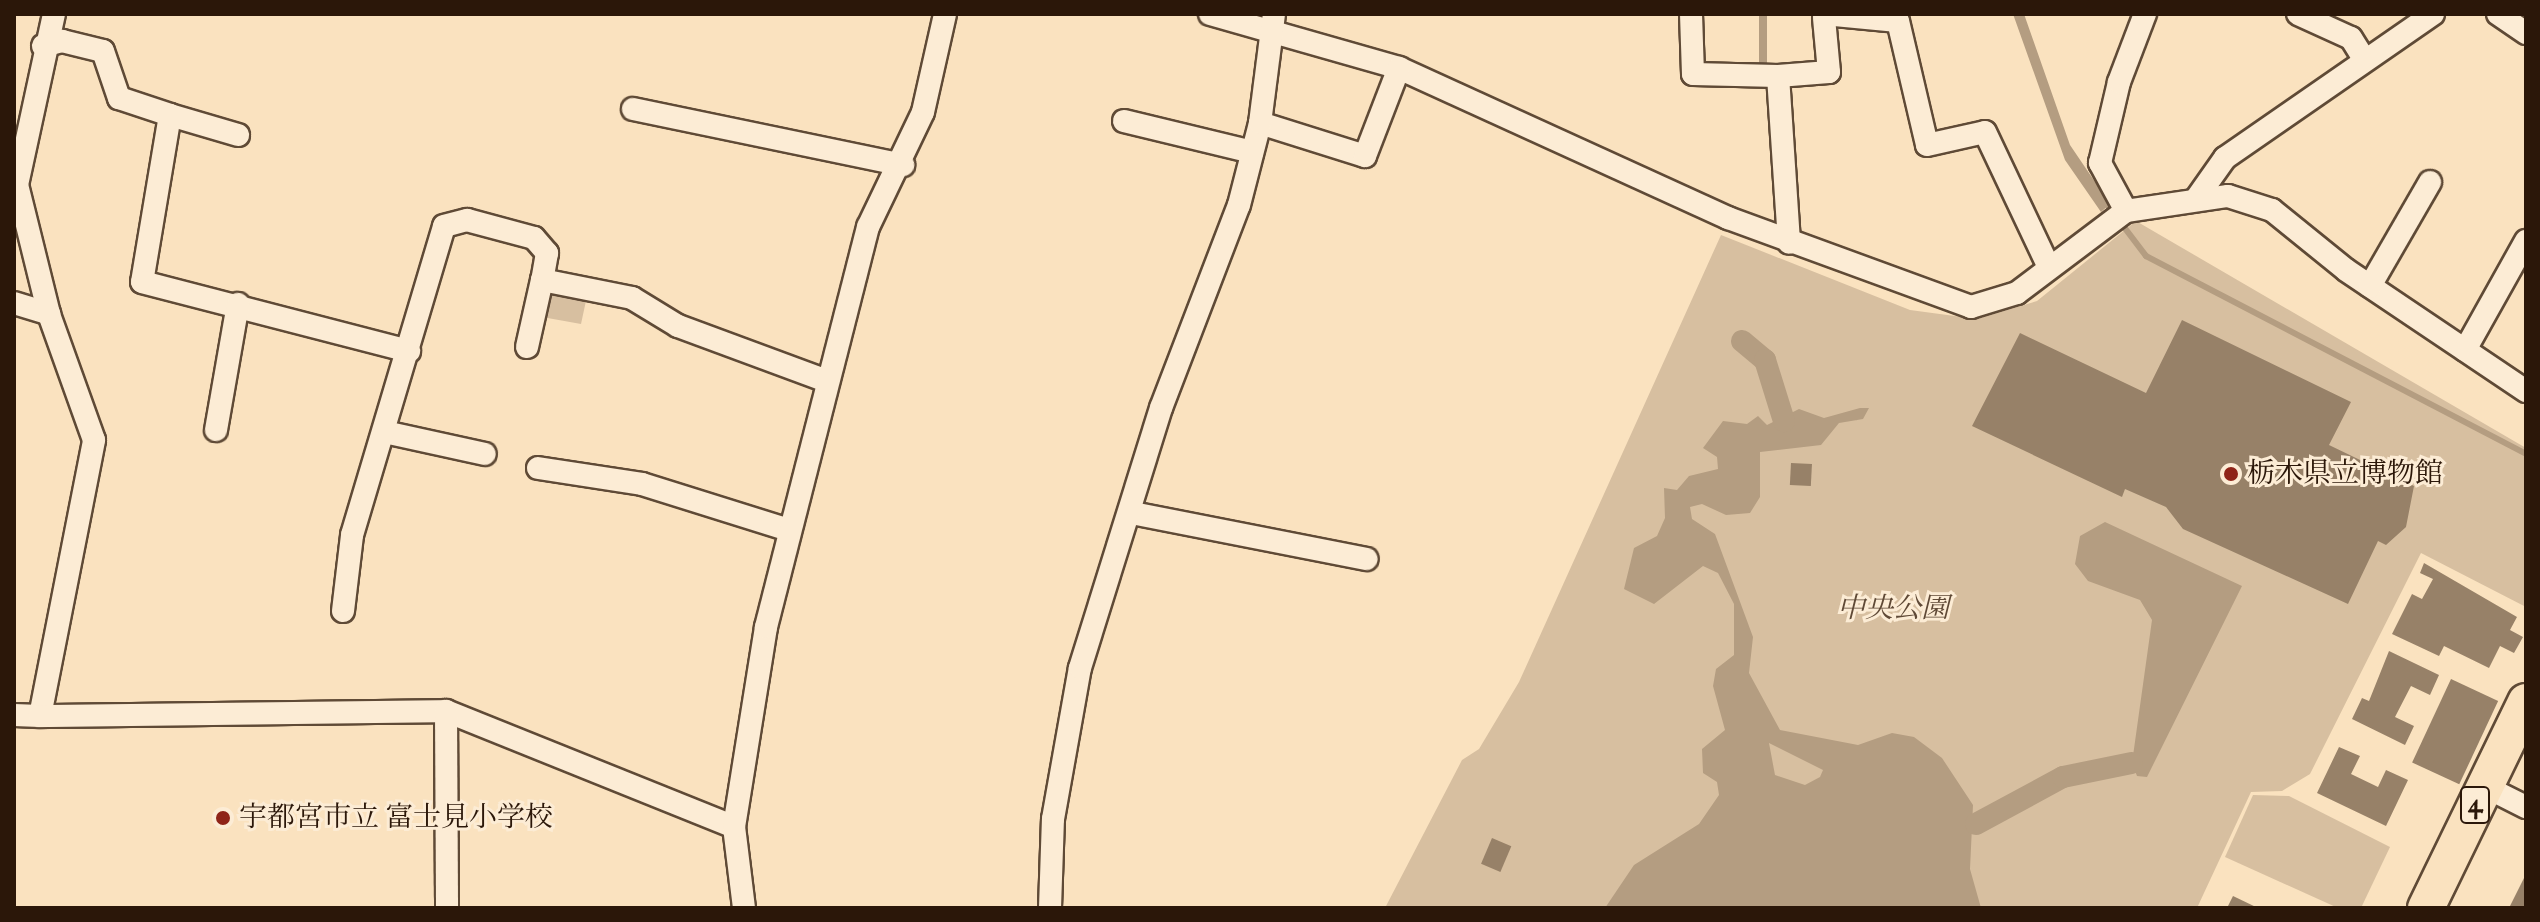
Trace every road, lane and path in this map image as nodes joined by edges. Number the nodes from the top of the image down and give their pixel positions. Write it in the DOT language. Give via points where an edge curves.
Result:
graph roads {
  1 [pos="54,14"];
  2 [pos="945,14"];
  3 [pos="1210,14"];
  4 [pos="1691,14"];
  5 [pos="2145,14"];
  6 [pos="2298,14"];
  7 [pos="2431,14"];
  8 [pos="2498,14"];
  9 [pos="1824,16"];
  10 [pos="1904,18"];
  11 [pos="1272,23"];
  12 [pos="2526,33"];
  13 [pos="43,46"];
  14 [pos="2365,60"];
  15 [pos="1399,68"];
  16 [pos="1778,76"];
  17 [pos="633,109"];
  18 [pos="170,115"];
  19 [pos="1124,121"];
  20 [pos="1260,123"];
  21 [pos="238,135"];
  22 [pos="1252,152"];
  23 [pos="903,165"];
  24 [pos="2430,182"];
  25 [pos="16,185"];
  26 [pos="2196,199"];
  27 [pos="2126,211"];
  28 [pos="2526,241"];
  29 [pos="1789,243"];
  30 [pos="2048,265"];
  31 [pos="542,280"];
  32 [pos="2370,286"];
  33 [pos="14,303"];
  34 [pos="238,304"];
  35 [pos="49,314"];
  36 [pos="527,347"];
  37 [pos="2465,350"];
  38 [pos="409,351"];
  39 [pos="824,380"];
  40 [pos="2526,391"];
  41 [pos="216,430"];
  42 [pos="385,432"];
  43 [pos="485,454"];
  44 [pos="538,468"];
  45 [pos="1132,513"];
  46 [pos="789,530"];
  47 [pos="1367,559"];
  48 [pos="343,611"];
  49 [pos="2526,702"];
  50 [pos="446,711"];
  51 [pos="14,715"];
  52 [pos="40,716"];
  53 [pos="2526,756"];
  54 [pos="2505,797"];
  55 [pos="734,827"];
  56 [pos="447,908"];
  57 [pos="744,908"];
  58 [pos="1050,908"];
  59 [pos="2426,908"];
  60 [pos="2454,908"];
  1 -- 13 [label="street"];
  2 -- 23 [label="street"];
  3 -- 11 [label="street"];
  4 -- 16 [label="street" via="1693,74"];
  5 -- 27 [label="street" via="2119,82 2100,163"];
  6 -- 14 [label="street" via="2351,38"];
  7 -- 14 [label="street"];
  8 -- 12 [label="street"];
  9 -- 10 [label="street"];
  9 -- 16 [label="street" via="1829,72"];
  10 -- 30 [label="street" via="1927,145 1985,132"];
  11 -- 15 [label="street"];
  11 -- 20 [label="street"];
  13 -- 18 [label="street" via="62,41 103,51 119,98"];
  13 -- 25 [label="street"];
  14 -- 26 [label="street" via="2225,158"];
  15 -- 20 [label="street" via="1365,156"];
  15 -- 29 [label="street"];
  16 -- 29 [label="street"];
  17 -- 23 [label="street"];
  18 -- 21 [label="street"];
  18 -- 34 [label="street" via="142,282"];
  19 -- 22 [label="street"];
  20 -- 22 [label="street"];
  22 -- 45 [label="street" via="1161,408"];
  23 -- 39 [label="street" via="868,227"];
  24 -- 32 [label="street"];
  25 -- 35 [label="street"];
  26 -- 27 [label="street"];
  26 -- 32 [label="street" via="2228,196 2272,210"];
  27 -- 30 [label="street"];
  28 -- 37 [label="street"];
  29 -- 30 [label="street" via="1971,307 2017,293"];
  31 -- 36 [label="street"];
  31 -- 38 [label="street" via="547,253 534,238 467,220 444,226"];
  31 -- 39 [label="street" via="632,298 678,326"];
  32 -- 37 [label="street"];
  33 -- 35 [label="street"];
  34 -- 38 [label="street" via="306,320 338,338"];
  34 -- 41 [label="street"];
  35 -- 52 [label="street" via="94,440"];
  37 -- 40 [label="street"];
  38 -- 42 [label="street"];
  39 -- 46 [label="street"];
  42 -- 43 [label="street"];
  42 -- 48 [label="street" via="352,535"];
  44 -- 46 [label="street" via="642,484"];
  45 -- 47 [label="street"];
  45 -- 58 [label="street" via="1065,735"];
  46 -- 55 [label="street" via="756,674"];
  49 -- 54 [label="main road, 4"];
  50 -- 52 [label="street"];
  50 -- 55 [label="street"];
  50 -- 56 [label="street"];
  51 -- 52 [label="street"];
  53 -- 54 [label="main road, 4"];
  54 -- 59 [label="main road, 4"];
  54 -- 60 [label="main road, 4"];
  55 -- 57 [label="street"];
}
